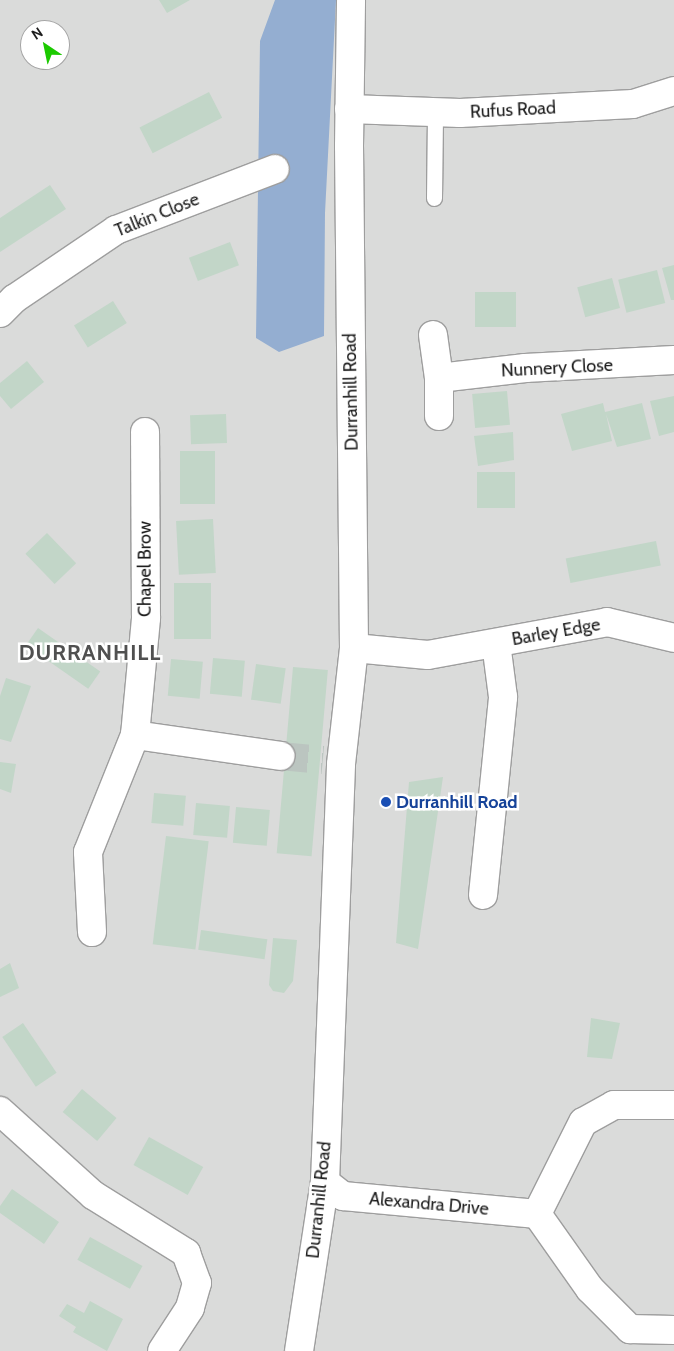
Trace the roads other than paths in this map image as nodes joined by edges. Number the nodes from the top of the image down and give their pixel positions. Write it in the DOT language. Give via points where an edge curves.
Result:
graph roads {
  1 [pos="351,0"];
  2 [pos="674,91"];
  3 [pos="350,109"];
  4 [pos="435,113"];
  5 [pos="275,168"];
  6 [pos="434,198"];
  7 [pos="0,313"];
  8 [pos="433,335"];
  9 [pos="674,360"];
  10 [pos="439,378"];
  11 [pos="439,416"];
  12 [pos="145,432"];
  13 [pos="674,638"];
  14 [pos="496,643"];
  15 [pos="354,648"];
  16 [pos="135,735"];
  17 [pos="280,756"];
  18 [pos="483,894"];
  19 [pos="92,932"];
  20 [pos="674,1106"];
  21 [pos="0,1111"];
  22 [pos="325,1182"];
  23 [pos="538,1214"];
  24 [pos="674,1330"];
  25 [pos="162,1351"];
  26 [pos="299,1351"];
  1 -- 3 [label="street, Durranhill Road"];
  2 -- 4 [label="street, Rufus Road" via="633,104"];
  3 -- 4 [label="street, Rufus Road"];
  3 -- 15 [label="street, Durranhill Road"];
  4 -- 6 [label="lane"];
  5 -- 7 [label="street, Talkin Close" via="116,230 14,299"];
  8 -- 10 [label="street"];
  9 -- 10 [label="street, Nunnery Close" via="525,368"];
  10 -- 11 [label="street"];
  12 -- 16 [label="street, Chapel Brow" via="146,618"];
  13 -- 14 [label="street, Barley Edge" via="607,622"];
  14 -- 15 [label="street, Barley Edge" via="428,655"];
  14 -- 18 [label="street, Barley Edge" via="503,697"];
  15 -- 22 [label="street, Durranhill Road" via="332,762"];
  16 -- 17 [label="street"];
  16 -- 19 [label="street, Chapel Brow" via="88,852"];
  20 -- 23 [label="street" via="614,1105 584,1122"];
  21 -- 25 [label="street" via="93,1195 186,1253 197,1283 190,1308"];
  22 -- 23 [label="street, Alexandra Drive" via="343,1196"];
  22 -- 26 [label="street, Durranhill Road"];
  23 -- 24 [label="street" via="590,1289 630,1329"];
}
